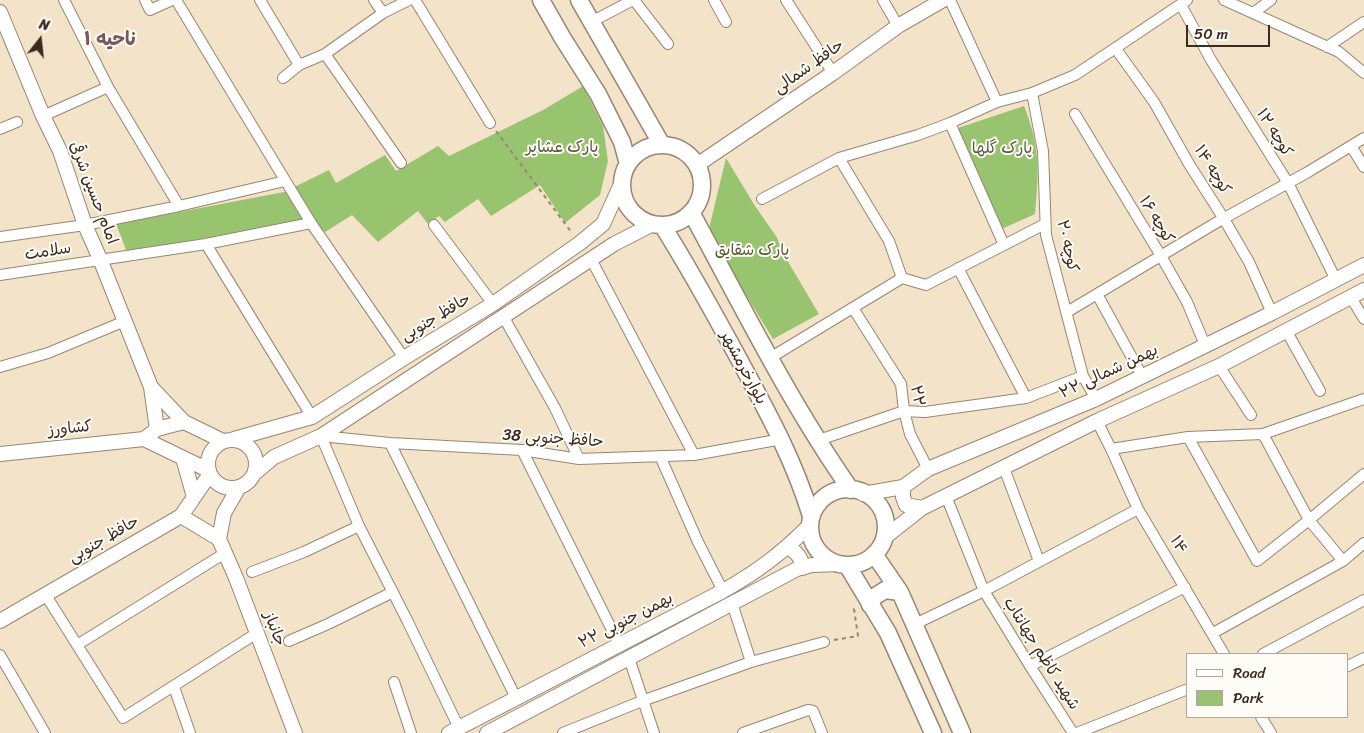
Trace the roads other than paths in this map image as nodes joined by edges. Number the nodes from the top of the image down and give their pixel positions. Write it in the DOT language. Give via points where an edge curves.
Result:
graph roads {
  1 [pos="64,0"];
  2 [pos="145,0"];
  3 [pos="174,0"];
  4 [pos="260,0"];
  5 [pos="374,0"];
  6 [pos="409,0"];
  7 [pos="415,0"];
  8 [pos="541,0"];
  9 [pos="579,0"];
  10 [pos="634,0"];
  11 [pos="714,0"];
  12 [pos="786,0"];
  13 [pos="883,0"];
  14 [pos="943,0"];
  15 [pos="950,0"];
  16 [pos="1224,0"];
  17 [pos="1271,0"];
  18 [pos="1184,2"];
  19 [pos="0,12"];
  20 [pos="384,13"];
  21 [pos="1253,13"];
  22 [pos="592,22"];
  23 [pos="726,22"];
  24 [pos="1364,22"];
  25 [pos="898,26"];
  26 [pos="668,44"];
  27 [pos="1328,47"];
  28 [pos="1116,48"];
  29 [pos="325,54"];
  30 [pos="299,65"];
  31 [pos="833,73"];
  32 [pos="1364,73"];
  33 [pos="283,78"];
  34 [pos="108,87"];
  35 [pos="1032,93"];
  36 [pos="996,102"];
  37 [pos="1075,114"];
  38 [pos="43,116"];
  39 [pos="18,122"];
  40 [pos="490,123"];
  41 [pos="950,123"];
  42 [pos="650,124"];
  43 [pos="0,130"];
  44 [pos="1364,138"];
  45 [pos="622,142"];
  46 [pos="662,145"];
  47 [pos="1351,146"];
  48 [pos="839,158"];
  49 [pos="401,163"];
  50 [pos="628,164"];
  51 [pos="697,165"];
  52 [pos="1364,167"];
  53 [pos="285,180"];
  54 [pos="622,182"];
  55 [pos="1288,183"];
  56 [pos="762,199"];
  57 [pos="178,206"];
  58 [pos="691,212"];
  59 [pos="1224,218"];
  60 [pos="311,223"];
  61 [pos="603,224"];
  62 [pos="1045,224"];
  63 [pos="434,225"];
  64 [pos="658,225"];
  65 [pos="84,226"];
  66 [pos="0,237"];
  67 [pos="206,244"];
  68 [pos="614,244"];
  69 [pos="1004,245"];
  70 [pos="714,254"];
  71 [pos="1161,256"];
  72 [pos="100,259"];
  73 [pos="591,259"];
  74 [pos="1364,265"];
  75 [pos="688,267"];
  76 [pos="958,268"];
  77 [pos="0,275"];
  78 [pos="902,278"];
  79 [pos="1336,280"];
  80 [pos="1364,290"];
  81 [pos="1097,294"];
  82 [pos="1350,296"];
  83 [pos="493,304"];
  84 [pos="853,308"];
  85 [pos="1067,312"];
  86 [pos="1272,313"];
  87 [pos="503,316"];
  88 [pos="1364,319"];
  89 [pos="125,321"];
  90 [pos="1287,332"];
  91 [pos="1205,345"];
  92 [pos="404,358"];
  93 [pos="770,358"];
  94 [pos="1220,366"];
  95 [pos="0,367"];
  96 [pos="1083,376"];
  97 [pos="1142,376"];
  98 [pos="151,387"];
  99 [pos="1320,391"];
  100 [pos="1026,398"];
  101 [pos="1096,398"];
  102 [pos="1364,399"];
  103 [pos="904,411"];
  104 [pos="1251,415"];
  105 [pos="312,417"];
  106 [pos="184,422"];
  107 [pos="1097,422"];
  108 [pos="157,429"];
  109 [pos="1263,434"];
  110 [pos="321,436"];
  111 [pos="1188,437"];
  112 [pos="144,439"];
  113 [pos="782,439"];
  114 [pos="228,440"];
  115 [pos="819,440"];
  116 [pos="390,443"];
  117 [pos="1111,449"];
  118 [pos="522,450"];
  119 [pos="0,454"];
  120 [pos="694,455"];
  121 [pos="660,456"];
  122 [pos="183,458"];
  123 [pos="579,459"];
  124 [pos="834,465"];
  125 [pos="1004,468"];
  126 [pos="928,469"];
  127 [pos="209,472"];
  128 [pos="255,473"];
  129 [pos="1364,474"];
  130 [pos="802,486"];
  131 [pos="239,487"];
  132 [pos="903,487"];
  133 [pos="857,492"];
  134 [pos="946,496"];
  135 [pos="194,497"];
  136 [pos="922,508"];
  137 [pos="1138,509"];
  138 [pos="181,516"];
  139 [pos="1309,520"];
  140 [pos="811,521"];
  141 [pos="359,526"];
  142 [pos="884,538"];
  143 [pos="219,539"];
  144 [pos="1364,543"];
  145 [pos="788,546"];
  146 [pos="225,553"];
  147 [pos="874,554"];
  148 [pos="1040,561"];
  149 [pos="1343,561"];
  150 [pos="844,565"];
  151 [pos="802,568"];
  152 [pos="252,572"];
  153 [pos="1185,587"];
  154 [pos="723,591"];
  155 [pos="984,591"];
  156 [pos="393,592"];
  157 [pos="900,592"];
  158 [pos="45,594"];
  159 [pos="1364,600"];
  160 [pos="868,602"];
  161 [pos="732,603"];
  162 [pos="0,621"];
  163 [pos="915,624"];
  164 [pos="257,633"];
  165 [pos="1213,633"];
  166 [pos="289,641"];
  167 [pos="824,642"];
  168 [pos="620,644"];
  169 [pos="77,645"];
  170 [pos="1223,653"];
  171 [pos="1266,653"];
  172 [pos="0,655"];
  173 [pos="629,658"];
  174 [pos="1364,658"];
  175 [pos="751,662"];
  176 [pos="1030,666"];
  177 [pos="1349,666"];
  178 [pos="394,682"];
  179 [pos="174,686"];
  180 [pos="1186,690"];
  181 [pos="516,698"];
  182 [pos="642,701"];
  183 [pos="1262,718"];
  184 [pos="454,730"];
  185 [pos="494,731"];
  186 [pos="45,733"];
  187 [pos="190,733"];
  188 [pos="295,733"];
  189 [pos="411,733"];
  190 [pos="563,733"];
  191 [pos="654,733"];
  192 [pos="743,733"];
  193 [pos="822,733"];
  194 [pos="933,733"];
  195 [pos="962,733"];
  196 [pos="1073,733"];
  197 [pos="1077,733"];
  198 [pos="1270,733"];
  1 -- 34 [label="street"];
  2 -- 3 [label="street" via="150,10"];
  3 -- 53 [label="street"];
  4 -- 30 [label="street"];
  5 -- 20 [label="street"];
  6 -- 20 [label="street"];
  7 -- 40 [label="street"];
  8 -- 45 [label="main road" via="598,94"];
  9 -- 22 [label="main road"];
  10 -- 22 [label="street"];
  10 -- 26 [label="street"];
  11 -- 23 [label="street"];
  12 -- 31 [label="street"];
  13 -- 25 [label="street"];
  14 -- 25 [label="street, حافظ شمالی"];
  15 -- 36 [label="street"];
  16 -- 21 [label="street"];
  17 -- 21 [label="street"];
  18 -- 28 [label="street"];
  18 -- 55 [label="street, کوچه ۱۲" via="1211,60"];
  19 -- 38 [label="street, امام حسین شرقی"];
  20 -- 29 [label="street"];
  21 -- 27 [label="street"];
  22 -- 42 [label="main road"];
  24 -- 27 [label="street"];
  25 -- 31 [label="street, حافظ شمالی"];
  27 -- 32 [label="street"];
  28 -- 35 [label="street" via="1075,75"];
  28 -- 59 [label="street, کوچه ۱۴" via="1154,102"];
  29 -- 30 [label="street"];
  29 -- 49 [label="street"];
  30 -- 33 [label="street"];
  31 -- 51 [label="street, حافظ شمالی"];
  34 -- 38 [label="street"];
  34 -- 57 [label="street"];
  35 -- 36 [label="street"];
  35 -- 62 [label="street, کوچه ۲۰" via="1043,151"];
  36 -- 41 [label="street"];
  37 -- 71 [label="street, کوچه ۱۶"];
  38 -- 65 [label="street, امام حسین شرقی" via="60,151"];
  39 -- 43 [label="street"];
  41 -- 48 [label="street"];
  41 -- 69 [label="street"];
  42 -- 45 [label="main road" via="647,135 642,139"];
  42 -- 46 [label="main road"];
  44 -- 47 [label="street"];
  45 -- 50 [label="main road"];
  46 -- 50 [label="main road" via="642,150"];
  46 -- 51 [label="main road" via="683,151"];
  47 -- 52 [label="street"];
  47 -- 55 [label="street"];
  48 -- 56 [label="street"];
  48 -- 78 [label="street" via="889,242"];
  50 -- 54 [label="main road"];
  51 -- 58 [label="main road" via="702,190"];
  53 -- 57 [label="street, سلامت"];
  53 -- 60 [label="street"];
  54 -- 61 [label="street, حافظ جنوبی"];
  54 -- 64 [label="main road" via="629,209 644,221"];
  55 -- 59 [label="street"];
  55 -- 79 [label="street, کوچه ۱۲"];
  57 -- 65 [label="street, سلامت"];
  58 -- 64 [label="main road" via="678,222"];
  58 -- 70 [label="main road, بلوارخرمشهر"];
  59 -- 71 [label="street"];
  59 -- 86 [label="street, کوچه ۱۴"];
  60 -- 67 [label="street, سلامت"];
  60 -- 92 [label="street"];
  61 -- 68 [label="street" via="618,234"];
  61 -- 83 [label="street, حافظ جنوبی"];
  62 -- 69 [label="street"];
  62 -- 85 [label="street, کوچه ۲۰"];
  63 -- 83 [label="street"];
  64 -- 68 [label="street, حافظ جنوبی"];
  64 -- 75 [label="main road, بلوارخرمشهر"];
  65 -- 66 [label="street, سلامت"];
  65 -- 72 [label="street, امام حسین شرقی"];
  67 -- 72 [label="street, سلامت"];
  67 -- 105 [label="street"];
  68 -- 73 [label="street, حافظ جنوبی"];
  69 -- 76 [label="street"];
  70 -- 75 [label="main road" via="698,251 691,256"];
  70 -- 93 [label="main road, بلوارخرمشهر"];
  71 -- 81 [label="street"];
  71 -- 91 [label="street, کوچه ۱۶" via="1187,302"];
  72 -- 77 [label="street, سلامت"];
  72 -- 89 [label="street, امام حسین شرقی"];
  73 -- 87 [label="street, حافظ جنوبی"];
  73 -- 120 [label="street"];
  74 -- 79 [label="street, ۲۲ بهمن شمالی"];
  75 -- 113 [label="main road, بلوارخرمشهر"];
  76 -- 78 [label="street" via="926,285"];
  76 -- 100 [label="street"];
  78 -- 84 [label="street"];
  79 -- 86 [label="street, ۲۲ بهمن شمالی"];
  80 -- 82 [label="street"];
  81 -- 85 [label="street"];
  81 -- 97 [label="street"];
  82 -- 88 [label="street"];
  82 -- 90 [label="street"];
  83 -- 92 [label="street, حافظ جنوبی"];
  84 -- 93 [label="street"];
  84 -- 103 [label="street, ۲۲" via="900,384"];
  85 -- 96 [label="street, کوچه ۲۰"];
  86 -- 91 [label="street, ۲۲ بهمن شمالی"];
  87 -- 110 [label="street, حافظ جنوبی"];
  87 -- 123 [label="street" via="555,408"];
  89 -- 95 [label="street" via="48,353"];
  89 -- 98 [label="street, امام حسین شرقی"];
  90 -- 94 [label="street"];
  90 -- 99 [label="street"];
  91 -- 97 [label="street, ۲۲ بهمن شمالی"];
  92 -- 105 [label="street, حافظ جنوبی"];
  93 -- 115 [label="main road, بلوارخرمشهر"];
  94 -- 104 [label="street"];
  94 -- 107 [label="street"];
  96 -- 100 [label="street"];
  96 -- 101 [label="street, کوچه ۲۰"];
  97 -- 101 [label="street, ۲۲ بهمن شمالی"];
  98 -- 106 [label="street"];
  98 -- 108 [label="street"];
  100 -- 103 [label="street" via="925,412"];
  101 -- 126 [label="street, ۲۲ بهمن شمالی"];
  102 -- 109 [label="street"];
  103 -- 115 [label="street"];
  103 -- 126 [label="street, ۲۲" via="910,434"];
  105 -- 114 [label="street, حافظ جنوبی"];
  106 -- 108 [label="street"];
  106 -- 114 [label="street"];
  107 -- 117 [label="street, ۱۴"];
  107 -- 125 [label="street"];
  108 -- 112 [label="street"];
  109 -- 111 [label="street"];
  109 -- 139 [label="street"];
  110 -- 116 [label="street, حافظ جنوبی 38"];
  110 -- 128 [label="street, حافظ جنوبی" via="274,457"];
  110 -- 141 [label="street"];
  111 -- 117 [label="street"];
  111 -- 139 [label="street" via="1257,561"];
  112 -- 119 [label="street, کشاورز"];
  112 -- 122 [label="street"];
  113 -- 120 [label="street, حافظ جنوبی 38"];
  113 -- 130 [label="main road, بلوارخرمشهر"];
  114 -- 127 [label="street" via="217,444 209,456"];
  114 -- 128 [label="street" via="245,442 253,451 257,462"];
  115 -- 124 [label="main road, بلوارخرمشهر"];
  116 -- 118 [label="street, حافظ جنوبی 38"];
  116 -- 181 [label="street"];
  117 -- 137 [label="street, ۱۴"];
  118 -- 123 [label="street, حافظ جنوبی 38"];
  118 -- 168 [label="street"];
  120 -- 121 [label="street, حافظ جنوبی 38"];
  121 -- 123 [label="street, حافظ جنوبی 38"];
  121 -- 154 [label="street"];
  122 -- 127 [label="street"];
  122 -- 135 [label="street"];
  124 -- 130 [label="main road" via="832,479 826,486 814,489"];
  124 -- 133 [label="main road, بلوارخرمشهر"];
  125 -- 134 [label="street"];
  125 -- 148 [label="street"];
  126 -- 132 [label="street, ۲۲ بهمن شمالی"];
  127 -- 131 [label="street" via="225,487"];
  127 -- 135 [label="street, حافظ جنوبی"];
  128 -- 131 [label="street" via="249,482"];
  129 -- 139 [label="street"];
  130 -- 140 [label="main road, بلوارخرمشهر"];
  131 -- 143 [label="street" via="224,513"];
  132 -- 133 [label="street, ۲۲ بهمن شمالی"];
  132 -- 136 [label="street" via="906,505"];
  133 -- 140 [label="main road" via="830,494 815,508"];
  133 -- 142 [label="main road" via="875,501 881,509"];
  134 -- 136 [label="street"];
  134 -- 155 [label="street, شهید کاظم جهانتاب"];
  135 -- 138 [label="street, حافظ جنوبی"];
  136 -- 142 [label="street"];
  137 -- 148 [label="street"];
  137 -- 153 [label="street, ۱۴"];
  138 -- 143 [label="street"];
  138 -- 158 [label="street, حافظ جنوبی"];
  139 -- 149 [label="street"];
  140 -- 145 [label="street, ۲۲ بهمن جنوبی"];
  140 -- 150 [label="main road" via="810,534 817,549 827,559"];
  141 -- 152 [label="street"];
  141 -- 156 [label="street"];
  142 -- 147 [label="main road"];
  143 -- 146 [label="street, جانباز"];
  144 -- 149 [label="street"];
  145 -- 151 [label="street" via="802,560"];
  145 -- 154 [label="street, ۲۲ بهمن جنوبی" via="755,573"];
  146 -- 164 [label="street, جانباز"];
  146 -- 169 [label="street"];
  147 -- 150 [label="main road" via="857,564"];
  147 -- 157 [label="main road"];
  148 -- 155 [label="street"];
  149 -- 165 [label="street"];
  150 -- 151 [label="street, ۲۲ بهمن جنوبی"];
  150 -- 160 [label="main road"];
  151 -- 161 [label="street, ۲۲ بهمن جنوبی"];
  153 -- 165 [label="street, ۱۴"];
  153 -- 176 [label="street"];
  154 -- 168 [label="street, ۲۲ بهمن جنوبی"];
  155 -- 163 [label="street"];
  155 -- 176 [label="street, شهید کاظم جهانتاب"];
  156 -- 166 [label="street"];
  156 -- 184 [label="street"];
  157 -- 160 [label="main road" via="885,590"];
  157 -- 163 [label="main road"];
  158 -- 162 [label="street, حافظ جنوبی"];
  158 -- 169 [label="street"];
  159 -- 171 [label="street"];
  160 -- 194 [label="main road" via="888,633"];
  161 -- 173 [label="street, ۲۲ بهمن جنوبی"];
  161 -- 175 [label="street"];
  163 -- 195 [label="main road"];
  164 -- 179 [label="street"];
  164 -- 188 [label="street, جانباز"];
  165 -- 170 [label="street, ۱۴"];
  167 -- 175 [label="street"];
  168 -- 181 [label="street, ۲۲ بهمن جنوبی"];
  169 -- 179 [label="street" via="122,718"];
  172 -- 186 [label="street"];
  173 -- 182 [label="street"];
  173 -- 185 [label="street, ۲۲ بهمن جنوبی"];
  174 -- 177 [label="street"];
  175 -- 182 [label="street"];
  176 -- 196 [label="street, شهید کاظم جهانتاب"];
  178 -- 189 [label="street"];
  179 -- 187 [label="street"];
  180 -- 197 [label="street"];
  181 -- 184 [label="street, ۲۲ بهمن جنوبی"];
  182 -- 190 [label="street"];
  182 -- 191 [label="street"];
  183 -- 198 [label="street"];
  192 -- 193 [label="street" via="808,710 815,714"];
}
